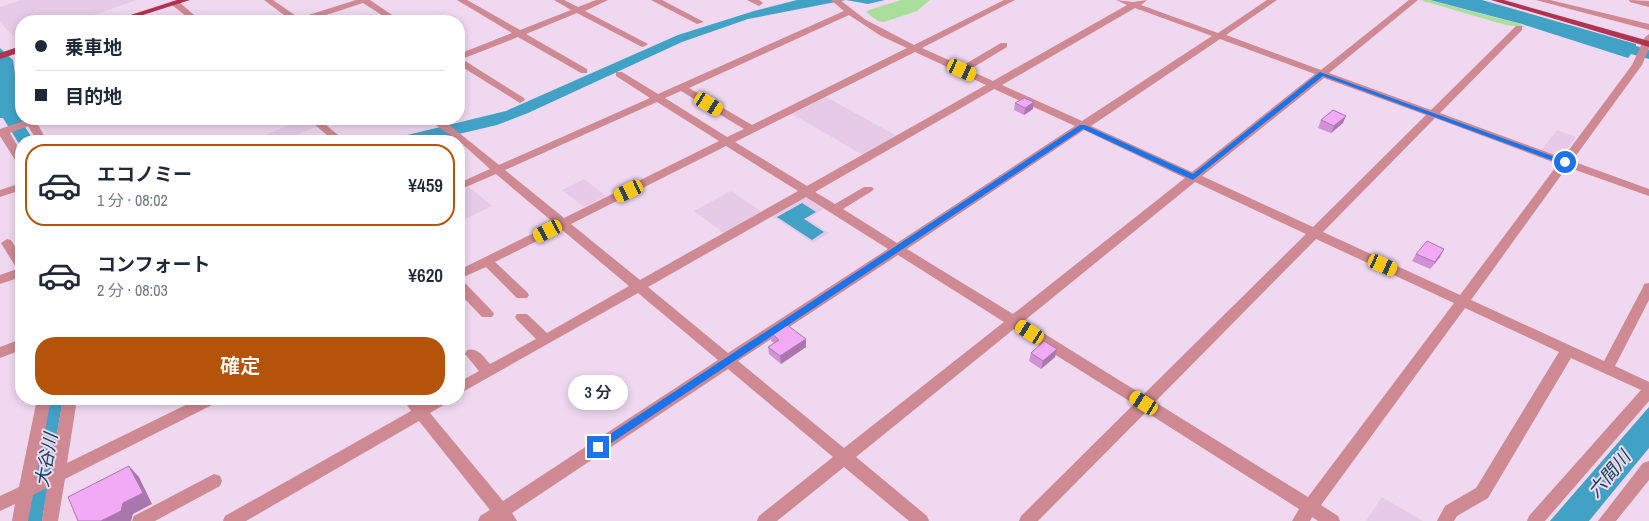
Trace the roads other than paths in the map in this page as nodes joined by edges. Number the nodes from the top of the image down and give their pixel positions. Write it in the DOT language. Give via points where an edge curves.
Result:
graph roads {
  1 [pos="186,0"];
  2 [pos="268,0"];
  3 [pos="364,0"];
  4 [pos="461,0"];
  5 [pos="558,0"];
  6 [pos="604,0"];
  7 [pos="654,0"];
  8 [pos="1011,0"];
  9 [pos="1120,0"];
  10 [pos="1273,0"];
  11 [pos="1414,0"];
  12 [pos="1495,0"];
  13 [pos="1540,0"];
  14 [pos="1633,0"];
  15 [pos="836,1"];
  16 [pos="175,3"];
  17 [pos="1139,3"];
  18 [pos="1649,4"];
  19 [pos="578,10"];
  20 [pos="850,12"];
  21 [pos="136,15"];
  22 [pos="189,15"];
  23 [pos="290,15"];
  24 [pos="318,15"];
  25 [pos="388,15"];
  26 [pos="700,22"];
  27 [pos="1649,27"];
  28 [pos="1519,28"];
  29 [pos="519,34"];
  30 [pos="1219,36"];
  31 [pos="642,44"];
  32 [pos="1004,46"];
  33 [pos="1646,46"];
  34 [pos="914,48"];
  35 [pos="15,51"];
  36 [pos="0,56"];
  37 [pos="465,56"];
  38 [pos="465,63"];
  39 [pos="962,70"];
  40 [pos="584,71"];
  41 [pos="619,74"];
  42 [pos="1322,74"];
  43 [pos="994,85"];
  44 [pos="681,87"];
  45 [pos="658,98"];
  46 [pos="520,100"];
  47 [pos="1432,114"];
  48 [pos="24,125"];
  49 [pos="320,125"];
  50 [pos="442,125"];
  51 [pos="1083,126"];
  52 [pos="751,129"];
  53 [pos="4,132"];
  54 [pos="333,135"];
  55 [pos="457,135"];
  56 [pos="727,141"];
  57 [pos="465,142"];
  58 [pos="15,151"];
  59 [pos="1565,162"];
  60 [pos="498,169"];
  61 [pos="1193,177"];
  62 [pos="465,183"];
  63 [pos="15,188"];
  64 [pos="868,189"];
  65 [pos="807,192"];
  66 [pos="1649,193"];
  67 [pos="0,194"];
  68 [pos="835,209"];
  69 [pos="563,223"];
  70 [pos="1314,233"];
  71 [pos="7,243"];
  72 [pos="898,248"];
  73 [pos="15,256"];
  74 [pos="487,261"];
  75 [pos="465,272"];
  76 [pos="15,274"];
  77 [pos="0,280"];
  78 [pos="640,287"];
  79 [pos="1649,288"];
  80 [pos="465,291"];
  81 [pos="522,295"];
  82 [pos="1462,302"];
  83 [pos="487,314"];
  84 [pos="522,317"];
  85 [pos="1014,321"];
  86 [pos="546,340"];
  87 [pos="15,347"];
  88 [pos="1568,350"];
  89 [pos="0,353"];
  90 [pos="472,354"];
  91 [pos="728,361"];
  92 [pos="1607,368"];
  93 [pos="489,372"];
  94 [pos="465,386"];
  95 [pos="1649,389"];
  96 [pos="1144,403"];
  97 [pos="43,405"];
  98 [pos="69,405"];
  99 [pos="199,405"];
  100 [pos="417,408"];
  101 [pos="844,458"];
  102 [pos="1649,468"];
  103 [pos="54,477"];
  104 [pos="214,481"];
  105 [pos="28,490"];
  106 [pos="0,504"];
  107 [pos="1310,507"];
  108 [pos="505,516"];
  109 [pos="20,521"];
  110 [pos="50,521"];
  111 [pos="140,521"];
  112 [pos="231,521"];
  113 [pos="486,521"];
  114 [pos="765,521"];
  115 [pos="921,521"];
  116 [pos="1027,521"];
  117 [pos="1300,521"];
  118 [pos="1332,521"];
  119 [pos="1444,521"];
  120 [pos="1535,521"];
  121 [pos="1606,521"];
  1 -- 16 [label="main road"];
  2 -- 23 [label="street"];
  3 -- 24 [label="street"];
  3 -- 25 [label="street"];
  4 -- 29 [label="street"];
  5 -- 19 [label="street"];
  6 -- 19 [label="street"];
  7 -- 26 [label="street"];
  8 -- 34 [label="street"];
  9 -- 17 [label="street"];
  10 -- 30 [label="street"];
  11 -- 42 [label="street"];
  12 -- 33 [label="main road"];
  13 -- 27 [label="street"];
  14 -- 18 [label="street"];
  15 -- 20 [label="street"];
  16 -- 21 [label="main road"];
  16 -- 22 [label="street"];
  17 -- 30 [label="street"];
  17 -- 43 [label="street"];
  19 -- 29 [label="street"];
  19 -- 31 [label="street"];
  20 -- 34 [label="street" via="873,28"];
  20 -- 44 [label="street"];
  28 -- 47 [label="street"];
  29 -- 37 [label="street"];
  29 -- 40 [label="street"];
  30 -- 42 [label="street"];
  30 -- 51 [label="street"];
  32 -- 39 [label="street"];
  33 -- 59 [label="street" via="1637,65"];
  34 -- 39 [label="street"];
  34 -- 52 [label="street"];
  35 -- 36 [label="main road"];
  38 -- 46 [label="street"];
  39 -- 43 [label="street"];
  41 -- 45 [label="street"];
  42 -- 47 [label="street"];
  42 -- 61 [label="street"];
  43 -- 51 [label="street"];
  43 -- 65 [label="street"];
  44 -- 45 [label="street"];
  44 -- 52 [label="street"];
  45 -- 56 [label="street"];
  45 -- 60 [label="street"];
  47 -- 59 [label="street"];
  47 -- 70 [label="street"];
  48 -- 53 [label="street"];
  49 -- 54 [label="street"];
  50 -- 55 [label="street"];
  51 -- 61 [label="street"];
  51 -- 72 [label="street"];
  52 -- 56 [label="street"];
  53 -- 58 [label="street"];
  56 -- 65 [label="street"];
  56 -- 69 [label="street"];
  57 -- 60 [label="street"];
  59 -- 66 [label="street"];
  59 -- 82 [label="street"];
  60 -- 62 [label="street"];
  60 -- 69 [label="street"];
  61 -- 70 [label="street"];
  61 -- 85 [label="street"];
  63 -- 67 [label="street"];
  64 -- 68 [label="street"];
  65 -- 68 [label="street"];
  65 -- 78 [label="street"];
  68 -- 72 [label="street"];
  69 -- 74 [label="street"];
  69 -- 78 [label="street"];
  70 -- 82 [label="street"];
  70 -- 96 [label="street"];
  71 -- 73 [label="street"];
  72 -- 85 [label="street"];
  72 -- 91 [label="street"];
  74 -- 75 [label="street"];
  74 -- 81 [label="street"];
  76 -- 77 [label="street"];
  78 -- 86 [label="street"];
  78 -- 91 [label="street"];
  79 -- 92 [label="street"];
  80 -- 83 [label="street"];
  82 -- 88 [label="street"];
  82 -- 107 [label="street"];
  84 -- 86 [label="street"];
  85 -- 96 [label="street"];
  85 -- 101 [label="street"];
  86 -- 93 [label="street"];
  87 -- 89 [label="street"];
  88 -- 92 [label="street"];
  88 -- 119 [label="street" via="1482,492 1451,511"];
  90 -- 93 [label="street"];
  91 -- 101 [label="street"];
  91 -- 108 [label="street"];
  92 -- 95 [label="street"];
  93 -- 94 [label="street"];
  95 -- 120 [label="street"];
  96 -- 107 [label="street"];
  96 -- 116 [label="street"];
  97 -- 105 [label="street"];
  98 -- 103 [label="street"];
  99 -- 103 [label="street"];
  100 -- 108 [label="street"];
  100 -- 112 [label="street"];
  101 -- 114 [label="street"];
  101 -- 115 [label="street"];
  102 -- 121 [label="street"];
  103 -- 105 [label="street"];
  103 -- 110 [label="street"];
  104 -- 111 [label="street"];
  105 -- 106 [label="street"];
  105 -- 109 [label="street"];
  107 -- 117 [label="street"];
  107 -- 118 [label="street"];
  108 -- 113 [label="street"];
}
